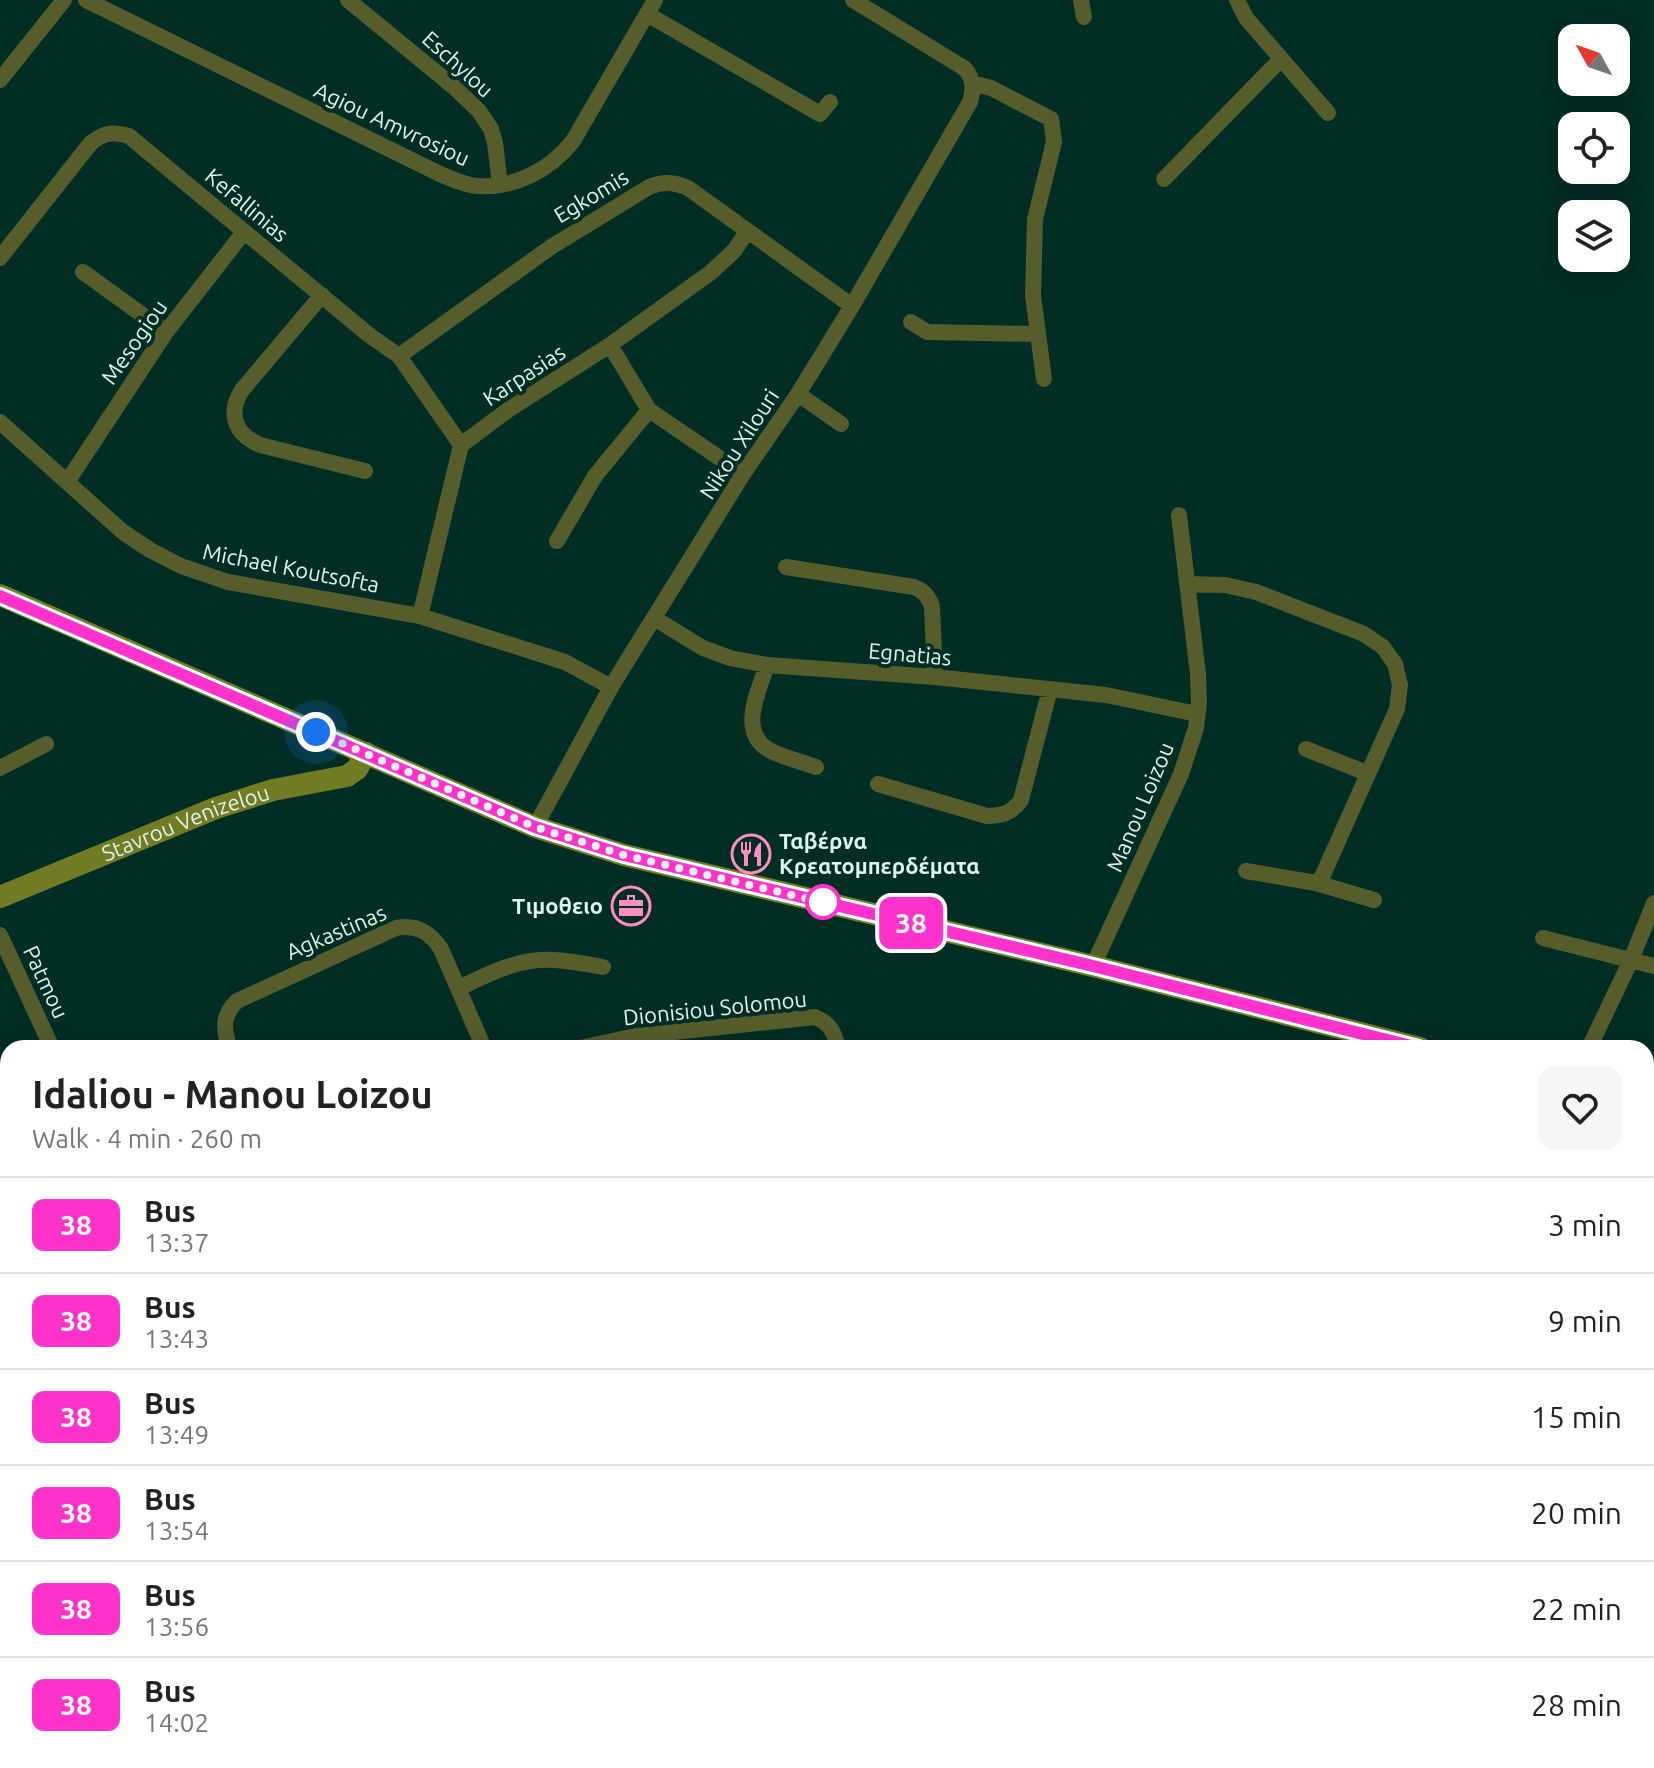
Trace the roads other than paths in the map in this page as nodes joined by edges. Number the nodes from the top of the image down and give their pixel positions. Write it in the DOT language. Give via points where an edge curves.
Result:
graph roads {
  1 [pos="64,0"];
  2 [pos="86,0"];
  3 [pos="348,0"];
  4 [pos="853,0"];
  5 [pos="1237,0"];
  6 [pos="879,6"];
  7 [pos="651,7"];
  8 [pos="1281,59"];
  9 [pos="0,80"];
  10 [pos="972,83"];
  11 [pos="830,102"];
  12 [pos="1328,113"];
  13 [pos="1164,179"];
  14 [pos="500,185"];
  15 [pos="244,232"];
  16 [pos="747,232"];
  17 [pos="0,258"];
  18 [pos="83,272"];
  19 [pos="322,295"];
  20 [pos="852,306"];
  21 [pos="911,322"];
  22 [pos="166,332"];
  23 [pos="1038,334"];
  24 [pos="610,345"];
  25 [pos="399,356"];
  26 [pos="1044,379"];
  27 [pos="798,394"];
  28 [pos="649,410"];
  29 [pos="0,422"];
  30 [pos="841,424"];
  31 [pos="461,445"];
  32 [pos="365,471"];
  33 [pos="743,474"];
  34 [pos="67,482"];
  35 [pos="1179,515"];
  36 [pos="557,541"];
  37 [pos="786,567"];
  38 [pos="1187,584"];
  39 [pos="0,595"];
  40 [pos="420,616"];
  41 [pos="654,618"];
  42 [pos="767,665"];
  43 [pos="935,677"];
  44 [pos="611,687"];
  45 [pos="1050,689"];
  46 [pos="1197,714"];
  47 [pos="46,744"];
  48 [pos="1306,749"];
  49 [pos="366,753"];
  50 [pos="816,767"];
  51 [pos="0,768"];
  52 [pos="1367,773"];
  53 [pos="878,784"];
  54 [pos="535,827"];
  55 [pos="1246,871"];
  56 [pos="1316,883"];
  57 [pos="0,897"];
  58 [pos="1374,900"];
  59 [pos="1654,903"];
  60 [pos="0,935"];
  61 [pos="1543,938"];
  62 [pos="1631,960"];
  63 [pos="1093,966"];
  64 [pos="1654,966"];
  65 [pos="603,967"];
  66 [pos="459,988"];
  67 [pos="48,1040"];
  68 [pos="227,1040"];
  69 [pos="481,1040"];
  70 [pos="617,1040"];
  71 [pos="836,1040"];
  72 [pos="1388,1040"];
  73 [pos="1593,1040"];
  1 -- 9 [label="street"];
  2 -- 14 [label="street, Agiou Amvrosiou" via="452,179"];
  3 -- 14 [label="street, Eschylou" via="479,111 495,143"];
  4 -- 6 [label="street"];
  5 -- 8 [label="street"];
  6 -- 10 [label="street" via="959,64"];
  7 -- 11 [label="street" via="820,114"];
  7 -- 14 [label="street, Agiou Amvrosiou" via="566,150 532,175"];
  8 -- 12 [label="street"];
  8 -- 13 [label="street"];
  10 -- 20 [label="street, Nikou Xilouri" via="968,108"];
  10 -- 23 [label="street" via="1051,119 1054,142 1035,219 1033,296"];
  15 -- 17 [label="street, Kefallinias" via="134,140 110,133 85,149"];
  15 -- 19 [label="street, Kefallinias"];
  15 -- 22 [label="street, Mesogiou"];
  16 -- 20 [label="street, Egkomis"];
  16 -- 24 [label="street, Karpasias" via="710,273"];
  16 -- 25 [label="street, Egkomis" via="688,188 657,184 551,247"];
  18 -- 22 [label="street"];
  19 -- 25 [label="street, Kefallinias"];
  19 -- 32 [label="street" via="242,390 235,420 247,439 260,445"];
  20 -- 27 [label="street, Nikou Xilouri"];
  21 -- 23 [label="street" via="927,332"];
  22 -- 34 [label="street, Mesogiou"];
  23 -- 26 [label="street"];
  24 -- 28 [label="street"];
  24 -- 31 [label="street, Karpasias"];
  25 -- 31 [label="street, Kefallinias"];
  27 -- 30 [label="street"];
  27 -- 33 [label="street, Nikou Xilouri"];
  28 -- 33 [label="street"];
  28 -- 36 [label="street" via="595,476"];
  29 -- 34 [label="street, Michael Koutsofta"];
  31 -- 40 [label="street"];
  33 -- 41 [label="street, Nikou Xilouri"];
  34 -- 40 [label="street, Michael Koutsofta" via="136,541 197,573"];
  35 -- 38 [label="street, Manou Loizou"];
  37 -- 43 [label="street" via="922,590 932,606"];
  38 -- 46 [label="street, Manou Loizou" via="1198,674"];
  38 -- 52 [label="street" via="1256,592 1364,634 1383,647 1395,664 1400,685 1397,709"];
  39 -- 49 [label="main road"];
  40 -- 44 [label="street, Michael Koutsofta" via="565,662"];
  41 -- 42 [label="street, Egnatias" via="703,648"];
  41 -- 44 [label="street, Nikou Xilouri"];
  42 -- 43 [label="street, Egnatias"];
  42 -- 50 [label="street" via="752,712 753,731 773,752"];
  43 -- 45 [label="street, Egnatias"];
  44 -- 54 [label="street, Nikou Xilouri"];
  45 -- 46 [label="street, Egnatias"];
  45 -- 53 [label="street" via="1022,796 1009,812 987,816"];
  46 -- 63 [label="street, Manou Loizou" via="1181,774"];
  47 -- 51 [label="street"];
  48 -- 52 [label="street"];
  49 -- 54 [label="main road"];
  49 -- 57 [label="main road, Stavrou Venizelou" via="347,776 216,808"];
  52 -- 56 [label="street"];
  54 -- 63 [label="main road" via="624,855"];
  55 -- 56 [label="street"];
  56 -- 58 [label="street"];
  59 -- 62 [label="street"];
  60 -- 67 [label="street, Patmou"];
  61 -- 62 [label="street"];
  62 -- 64 [label="street"];
  62 -- 73 [label="street"];
  63 -- 72 [label="main road"];
  65 -- 66 [label="street" via="534,960"];
  66 -- 68 [label="street, Agkastinas" via="436,942 418,928 401,927 237,1001 225,1021"];
  66 -- 69 [label="street, Agkastinas"];
  70 -- 71 [label="street, Dionisiou Solomou" via="815,1017 825,1021"];
}
